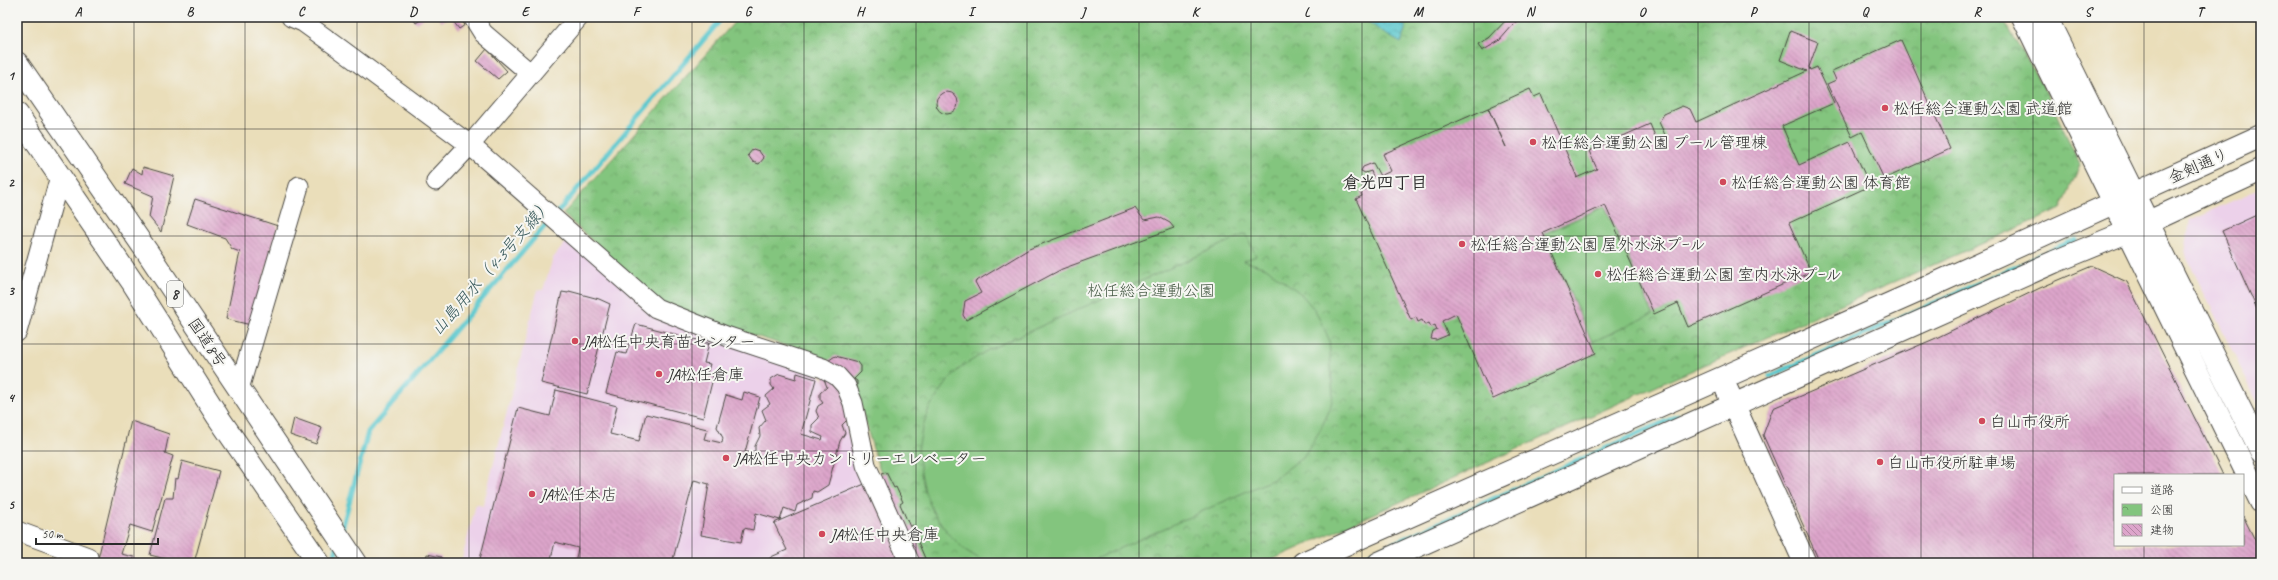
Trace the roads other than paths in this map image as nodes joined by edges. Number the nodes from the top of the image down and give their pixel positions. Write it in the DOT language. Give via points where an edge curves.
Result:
graph roads {
  1 [pos="473,17"];
  2 [pos="579,17"];
  3 [pos="2023,17"];
  4 [pos="2046,17"];
  5 [pos="301,18"];
  6 [pos="17,63"];
  7 [pos="531,74"];
  8 [pos="17,114"];
  9 [pos="2261,136"];
  10 [pos="470,145"];
  11 [pos="2261,170"];
  12 [pos="60,176"];
  13 [pos="436,181"];
  14 [pos="299,186"];
  15 [pos="2135,193"];
  16 [pos="2113,203"];
  17 [pos="2149,222"];
  18 [pos="2127,232"];
  19 [pos="17,332"];
  20 [pos="1722,378"];
  21 [pos="239,389"];
  22 [pos="1733,404"];
  23 [pos="2261,451"];
  24 [pos="2261,502"];
  25 [pos="17,531"];
  26 [pos="355,561"];
  27 [pos="86,563"];
  28 [pos="319,563"];
  29 [pos="910,563"];
  30 [pos="1304,563"];
  31 [pos="1379,563"];
  32 [pos="1805,563"];
  1 -- 7 [label="street" via="483,33"];
  2 -- 7 [label="street"];
  3 -- 16 [label="main road"];
  4 -- 15 [label="main road"];
  5 -- 10 [label="street"];
  6 -- 21 [label="main road, 国道8号 / 8"];
  7 -- 10 [label="street"];
  8 -- 12 [label="main road, 国道8号 / 8"];
  9 -- 15 [label="main road, 金剣通り"];
  10 -- 13 [label="street"];
  10 -- 29 [label="street" via="656,308 726,336 775,350 823,368 837,376 846,386 853,403 866,465"];
  11 -- 17 [label="main road, 金剣通り"];
  12 -- 19 [label="street"];
  12 -- 28 [label="main road, 国道8号 / 8" via="133,283 218,417"];
  14 -- 21 [label="street"];
  15 -- 16 [label="main road, 金剣通り"];
  15 -- 17 [label="main road"];
  16 -- 18 [label="main road"];
  16 -- 20 [label="main road, 金剣通り"];
  17 -- 18 [label="main road, 金剣通り"];
  17 -- 23 [label="main road"];
  18 -- 22 [label="main road, 金剣通り"];
  18 -- 24 [label="main road"];
  20 -- 22 [label="main road"];
  20 -- 30 [label="main road, 金剣通り"];
  21 -- 26 [label="main road, 国道8号 / 8"];
  22 -- 31 [label="main road, 金剣通り"];
  22 -- 32 [label="main road"];
  25 -- 27 [label="street" via="88,556"];
}
